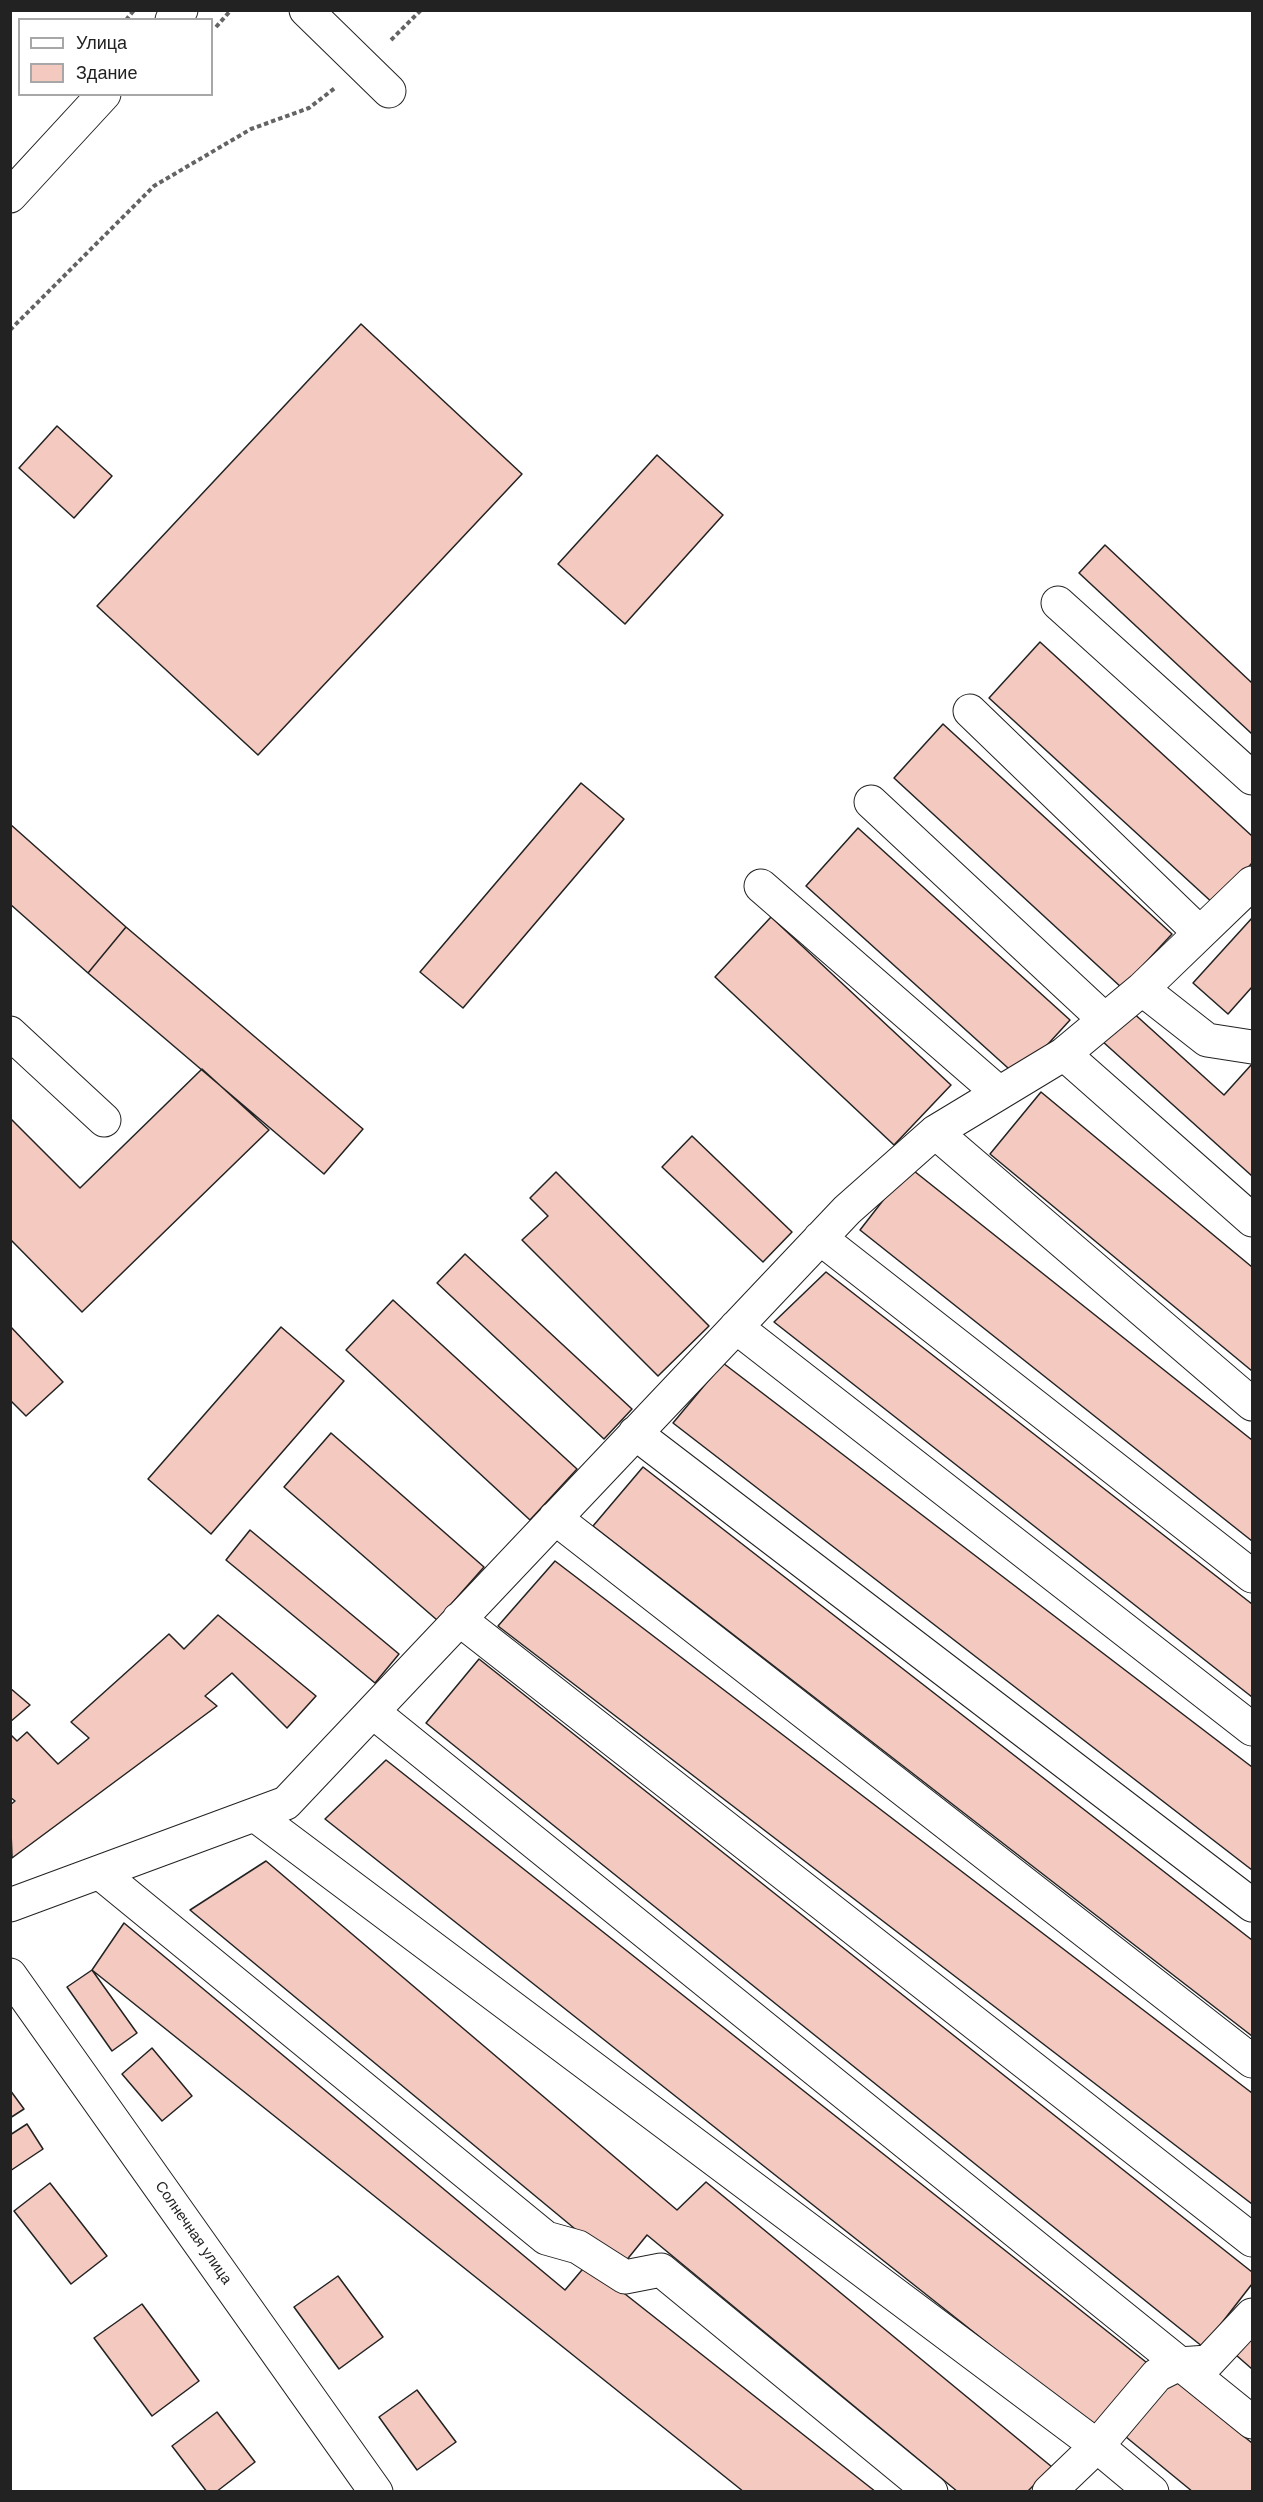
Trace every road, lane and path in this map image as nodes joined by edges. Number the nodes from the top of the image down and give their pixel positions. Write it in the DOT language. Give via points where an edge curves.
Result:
graph roads {
  1 [pos="231,10"];
  2 [pos="306,10"];
  3 [pos="421,10"];
  4 [pos="213,31"];
  5 [pos="364,67"];
  6 [pos="389,91"];
  7 [pos="102,96"];
  8 [pos="10,196"];
  9 [pos="10,330"];
  10 [pos="1059,603"];
  11 [pos="970,711"];
  12 [pos="1252,778"];
  13 [pos="871,802"];
  14 [pos="1252,883"];
  15 [pos="761,886"];
  16 [pos="1200,933"];
  17 [pos="1142,989"];
  18 [pos="1105,1020"];
  19 [pos="10,1033"];
  20 [pos="1252,1047"];
  21 [pos="1064,1054"];
  22 [pos="999,1093"];
  23 [pos="104,1120"];
  24 [pos="935,1132"];
  25 [pos="1252,1220"];
  26 [pos="819,1238"];
  27 [pos="736,1327"];
  28 [pos="1252,1404"];
  29 [pos="635,1434"];
  30 [pos="555,1518"];
  31 [pos="1252,1576"];
  32 [pos="459,1619"];
  33 [pos="373,1712"];
  34 [pos="1252,1729"];
  35 [pos="255,1815"];
  36 [pos="99,1872"];
  37 [pos="10,1905"];
  38 [pos="1252,1905"];
  39 [pos="10,1975"];
  40 [pos="1252,2061"];
  41 [pos="1252,2240"];
  42 [pos="1252,2315"];
  43 [pos="1179,2364"];
  44 [pos="1252,2422"];
  45 [pos="1097,2446"];
  46 [pos="376,2492"];
  47 [pos="931,2492"];
  48 [pos="1049,2492"];
  49 [pos="1152,2492"];
  1 -- 4 [label="path"];
  2 -- 5 [label="street"];
  3 -- 5 [label="path"];
  5 -- 6 [label="street"];
  5 -- 9 [label="path" via="309,108 251,129 154,186"];
  7 -- 8 [label="street"];
  10 -- 12 [label="street"];
  11 -- 16 [label="street"];
  13 -- 18 [label="street"];
  14 -- 16 [label="street"];
  15 -- 22 [label="street"];
  16 -- 17 [label="street"];
  17 -- 18 [label="street"];
  17 -- 20 [label="street" via="1207,1040"];
  18 -- 21 [label="street"];
  19 -- 23 [label="street"];
  21 -- 22 [label="street"];
  21 -- 25 [label="street"];
  22 -- 24 [label="street"];
  24 -- 26 [label="street"];
  24 -- 28 [label="street"];
  26 -- 27 [label="street"];
  26 -- 31 [label="street"];
  27 -- 29 [label="street"];
  27 -- 34 [label="street"];
  29 -- 30 [label="street"];
  29 -- 38 [label="street"];
  30 -- 32 [label="street"];
  30 -- 40 [label="street"];
  32 -- 33 [label="street"];
  32 -- 41 [label="street"];
  33 -- 35 [label="street" via="286,1803"];
  33 -- 43 [label="street"];
  35 -- 36 [label="street"];
  35 -- 45 [label="street"];
  36 -- 37 [label="street"];
  36 -- 47 [label="street" via="546,2238 578,2247 625,2277 661,2270"];
  39 -- 46 [label="street, Солнечная улица"];
  42 -- 43 [label="street" via="1208,2362"];
  43 -- 44 [label="street"];
  43 -- 45 [label="street" via="1157,2375"];
  45 -- 48 [label="street"];
  45 -- 49 [label="street"];
}
